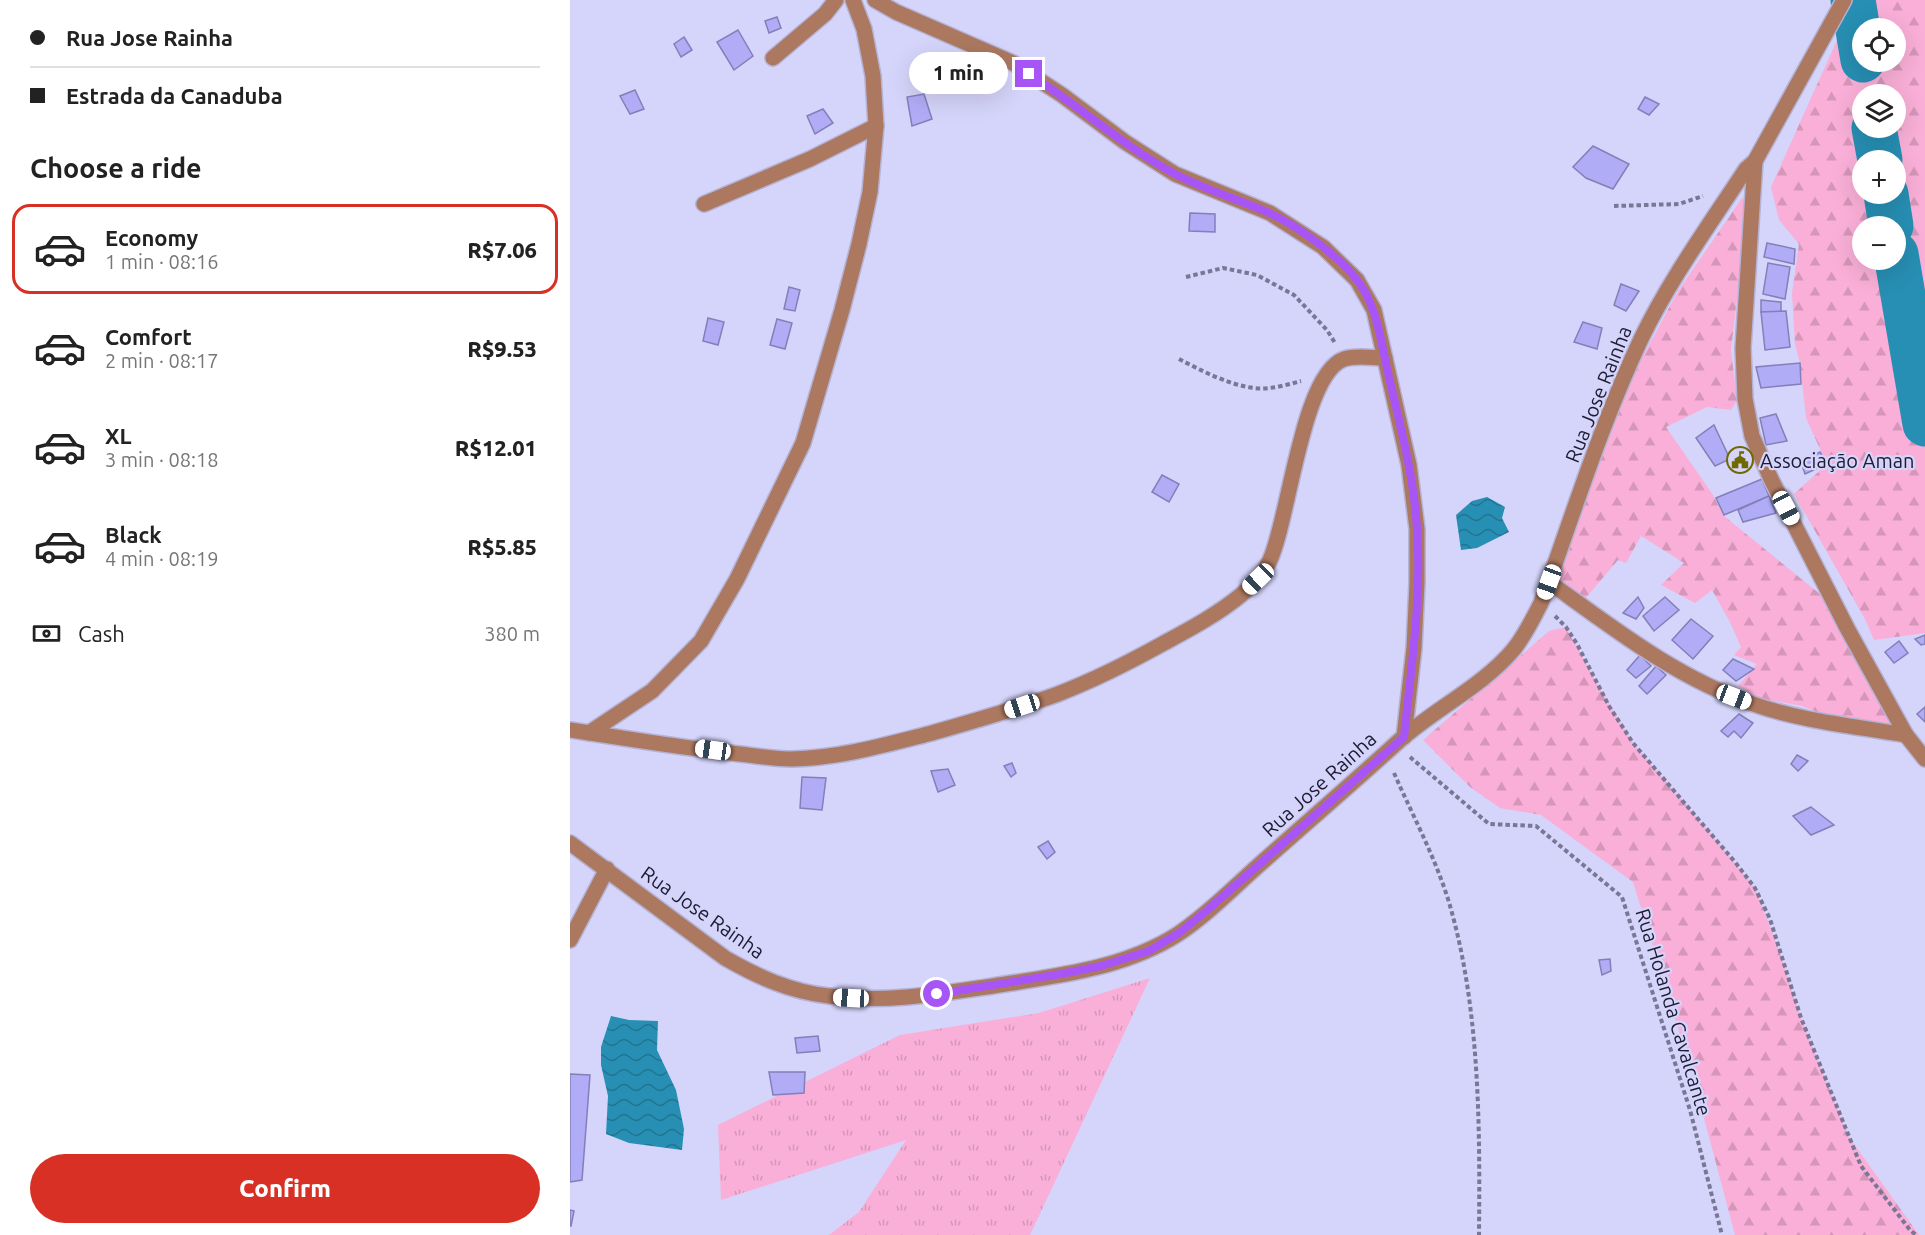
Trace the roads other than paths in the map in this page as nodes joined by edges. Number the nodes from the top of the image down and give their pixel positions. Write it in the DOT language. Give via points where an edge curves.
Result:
graph roads {
  1 [pos="836,0"];
  2 [pos="854,0"];
  3 [pos="875,0"];
  4 [pos="1844,0"];
  5 [pos="773,58"];
  6 [pos="876,126"];
  7 [pos="1755,161"];
  8 [pos="704,204"];
  9 [pos="1385,358"];
  10 [pos="1549,582"];
  11 [pos="570,730"];
  12 [pos="589,733"];
  13 [pos="1906,735"];
  14 [pos="1394,745"];
  15 [pos="1925,759"];
  16 [pos="570,843"];
  17 [pos="607,869"];
  18 [pos="570,940"];
  1 -- 5 [label="street"];
  2 -- 6 [label="street" via="873,76"];
  3 -- 9 [label="street" via="1013,63 1175,174 1270,213 1323,247 1357,280 1374,310"];
  4 -- 7 [label="street, Rua Jose Rainha"];
  6 -- 8 [label="street"];
  6 -- 12 [label="street" via="870,192 842,310 803,443 773,507 701,641 652,691"];
  7 -- 10 [label="street, Rua Jose Rainha" via="1689,256 1642,339 1605,427"];
  7 -- 13 [label="street" via="1743,348 1745,399 1752,436 1847,628"];
  9 -- 12 [label="street" via="1345,359 1324,377 1306,421 1270,560 1258,579 1192,628 1132,660 1058,694 879,747 833,756 789,759"];
  9 -- 14 [label="street" via="1409,465 1417,529 1414,648"];
  10 -- 13 [label="street" via="1625,636 1716,690 1785,714"];
  10 -- 14 [label="street, Rua Jose Rainha" via="1531,624 1494,669"];
  11 -- 12 [label="street"];
  13 -- 15 [label="street"];
  14 -- 17 [label="street, Rua Jose Rainha" via="1179,933 1149,951 1041,978 874,999 786,988 725,958"];
  16 -- 17 [label="street, Rua Jose Rainha"];
  17 -- 18 [label="street"];
}
